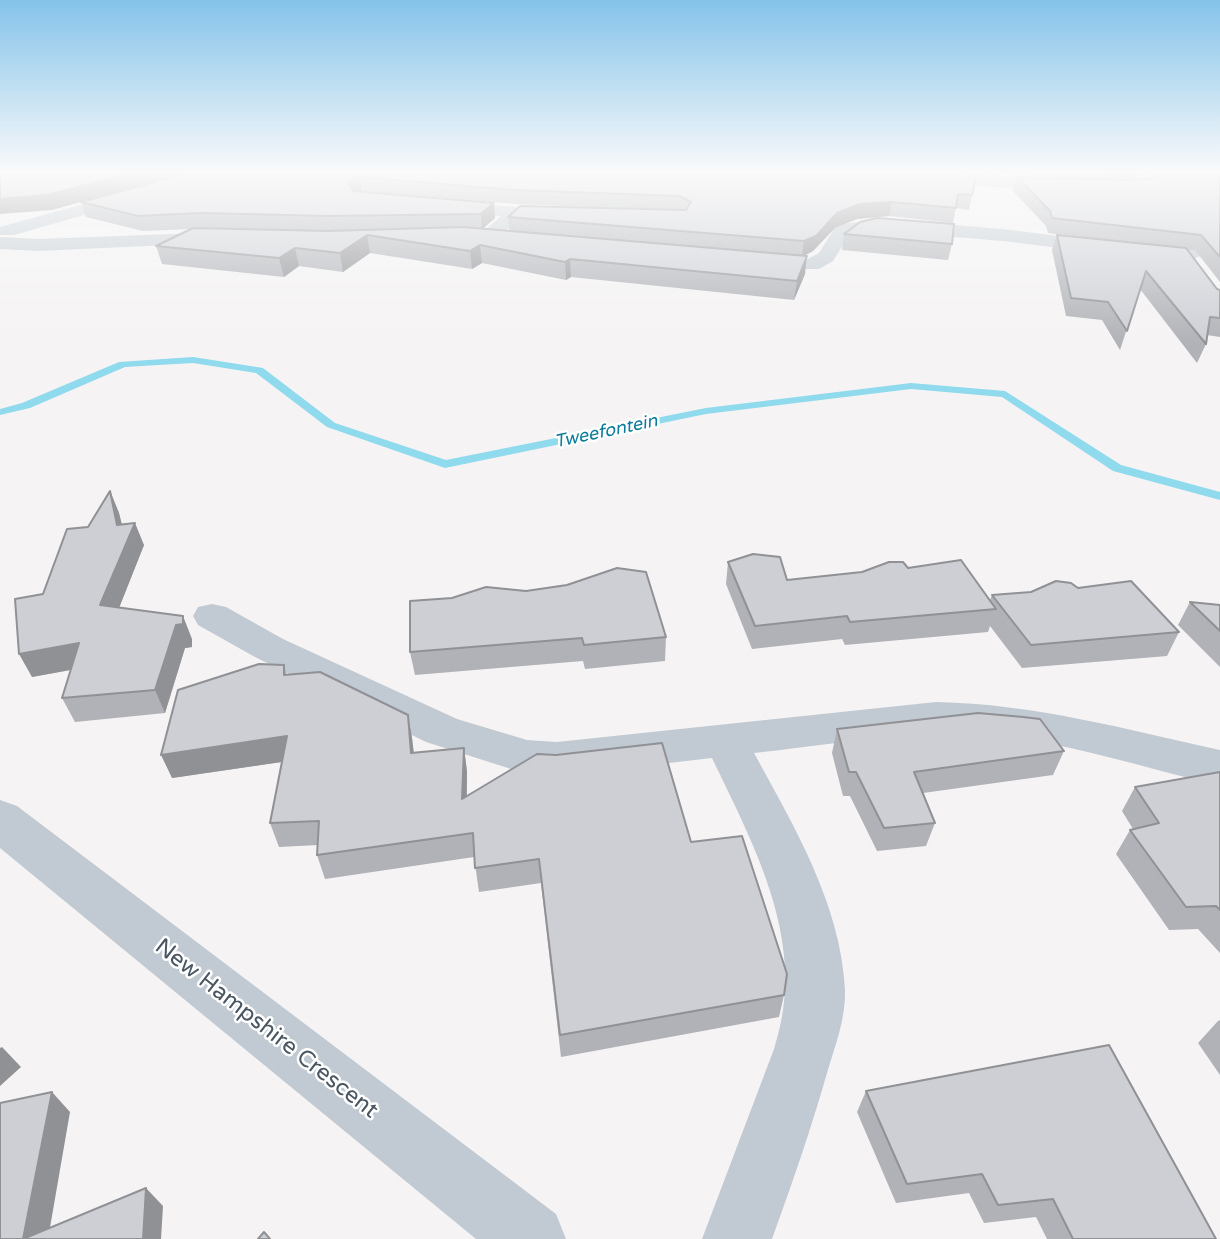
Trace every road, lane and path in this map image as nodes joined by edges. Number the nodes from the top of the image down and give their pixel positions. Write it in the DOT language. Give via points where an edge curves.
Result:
graph roads {
  1 [pos="500,229"];
  2 [pos="855,229"];
  3 [pos="1006,229"];
  4 [pos="465,236"];
  5 [pos="243,238"];
  6 [pos="487,238"];
  7 [pos="513,240"];
  8 [pos="0,243"];
  9 [pos="1220,249"];
  10 [pos="1121,250"];
  11 [pos="729,260"];
  12 [pos="1203,277"];
  13 [pos="212,616"];
  14 [pos="725,740"];
  15 [pos="1220,768"];
  16 [pos="0,820"];
  17 [pos="531,1239"];
  18 [pos="737,1239"];
  1 -- 6 [label="street"];
  2 -- 11 [label="street" via="841,233 826,257 812,265"];
  3 -- 10 [label="street"];
  4 -- 6 [label="street"];
  5 -- 8 [label="street"];
  6 -- 7 [label="street"];
  9 -- 12 [label="street" via="1181,256"];
  13 -- 14 [label="street" via="442,731 527,757 557,759"];
  14 -- 15 [label="street" via="936,718 985,719 1035,725"];
  14 -- 18 [label="street" via="799,898 816,989 811,1027 793,1086"];
  16 -- 17 [label="street, New Hampshire Crescent"];
}
